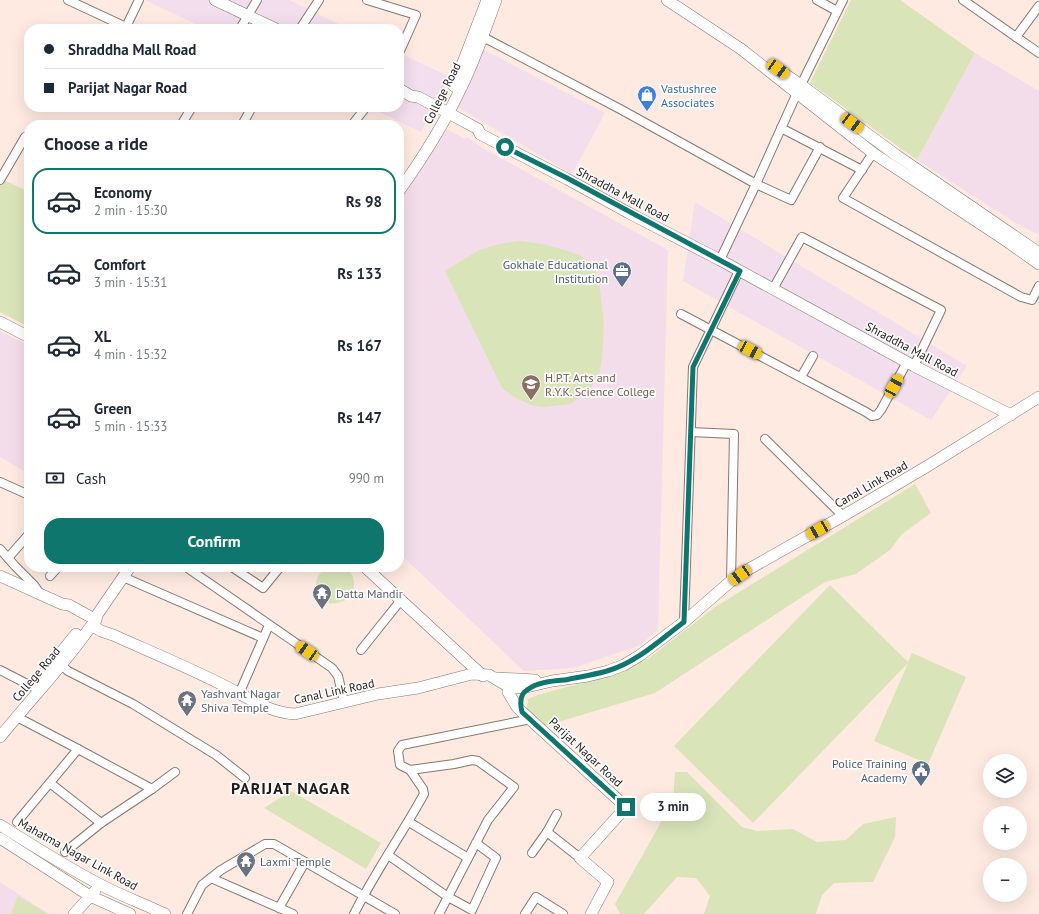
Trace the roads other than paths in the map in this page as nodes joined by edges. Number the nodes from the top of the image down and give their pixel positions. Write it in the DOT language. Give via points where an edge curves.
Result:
graph roads {
  1 [pos="68,0"];
  2 [pos="139,0"];
  3 [pos="215,0"];
  4 [pos="257,0"];
  5 [pos="319,0"];
  6 [pos="367,0"];
  7 [pos="496,0"];
  8 [pos="667,0"];
  9 [pos="677,0"];
  10 [pos="817,0"];
  11 [pos="843,0"];
  12 [pos="963,0"];
  13 [pos="1039,6"];
  14 [pos="488,7"];
  15 [pos="837,11"];
  16 [pos="248,16"];
  17 [pos="120,24"];
  18 [pos="127,24"];
  19 [pos="243,24"];
  20 [pos="265,24"];
  21 [pos="303,24"];
  22 [pos="483,37"];
  23 [pos="1016,37"];
  24 [pos="404,41"];
  25 [pos="1039,53"];
  26 [pos="799,89"];
  27 [pos="404,92"];
  28 [pos="362,112"];
  29 [pos="444,114"];
  30 [pos="356,120"];
  31 [pos="781,128"];
  32 [pos="24,139"];
  33 [pos="820,147"];
  34 [pos="873,153"];
  35 [pos="862,170"];
  36 [pos="404,172"];
  37 [pos="0,180"];
  38 [pos="404,184"];
  39 [pos="756,184"];
  40 [pos="1039,253"];
  41 [pos="720,260"];
  42 [pos="1039,264"];
  43 [pos="740,271"];
  44 [pos="1039,286"];
  45 [pos="773,289"];
  46 [pos="681,314"];
  47 [pos="0,322"];
  48 [pos="711,330"];
  49 [pos="24,334"];
  50 [pos="813,356"];
  51 [pos="911,364"];
  52 [pos="801,377"];
  53 [pos="1039,398"];
  54 [pos="1011,415"];
  55 [pos="690,432"];
  56 [pos="765,439"];
  57 [pos="0,482"];
  58 [pos="24,493"];
  59 [pos="843,516"];
  60 [pos="24,540"];
  61 [pos="0,549"];
  62 [pos="8,558"];
  63 [pos="54,572"];
  64 [pos="124,572"];
  65 [pos="193,572"];
  66 [pos="239,572"];
  67 [pos="276,572"];
  68 [pos="370,572"];
  69 [pos="0,576"];
  70 [pos="50,576"];
  71 [pos="732,581"];
  72 [pos="40,594"];
  73 [pos="401,600"];
  74 [pos="91,621"];
  75 [pos="684,622"];
  76 [pos="269,625"];
  77 [pos="263,638"];
  78 [pos="361,650"];
  79 [pos="60,665"];
  80 [pos="0,670"];
  81 [pos="488,677"];
  82 [pos="535,682"];
  83 [pos="33,687"];
  84 [pos="509,688"];
  85 [pos="239,694"];
  86 [pos="344,702"];
  87 [pos="521,708"];
  88 [pos="17,717"];
  89 [pos="531,719"];
  90 [pos="0,726"];
  91 [pos="0,737"];
  92 [pos="78,749"];
  93 [pos="410,770"];
  94 [pos="175,772"];
  95 [pos="245,778"];
  96 [pos="50,783"];
  97 [pos="152,789"];
  98 [pos="557,814"];
  99 [pos="17,822"];
  100 [pos="409,822"];
  101 [pos="101,823"];
  102 [pos="0,825"];
  103 [pos="547,832"];
  104 [pos="0,838"];
  105 [pos="476,843"];
  106 [pos="65,852"];
  107 [pos="532,853"];
  108 [pos="388,856"];
  109 [pos="468,858"];
  110 [pos="580,858"];
  111 [pos="305,862"];
  112 [pos="211,878"];
  113 [pos="100,884"];
  114 [pos="90,896"];
  115 [pos="364,896"];
  116 [pos="448,897"];
  117 [pos="279,908"];
  118 [pos="74,914"];
  119 [pos="130,914"];
  120 [pos="165,914"];
  121 [pos="186,914"];
  122 [pos="293,914"];
  123 [pos="354,914"];
  124 [pos="396,914"];
  125 [pos="439,914"];
  126 [pos="525,914"];
  127 [pos="563,914"];
  128 [pos="591,914"];
  1 -- 17 [label="street"];
  2 -- 18 [label="street"];
  3 -- 16 [label="street"];
  4 -- 16 [label="street"];
  5 -- 21 [label="street"];
  6 -- 24 [label="street" via="416,15"];
  7 -- 14 [label="street, College Road"];
  8 -- 26 [label="street"];
  9 -- 26 [label="street"];
  10 -- 15 [label="street"];
  11 -- 15 [label="street"];
  12 -- 23 [label="street"];
  13 -- 23 [label="street"];
  14 -- 22 [label="street, College Road"];
  14 -- 29 [label="street, College Road"];
  15 -- 26 [label="street"];
  16 -- 19 [label="street"];
  16 -- 20 [label="street"];
  22 -- 29 [label="street, College Road" via="461,89"];
  22 -- 39 [label="street"];
  23 -- 25 [label="street"];
  26 -- 31 [label="street"];
  26 -- 34 [label="street"];
  26 -- 40 [label="street"];
  27 -- 29 [label="street, Shraddha Mall Road" via="416,103"];
  28 -- 30 [label="street"];
  29 -- 36 [label="street, College Road"];
  29 -- 38 [label="street, College Road"];
  29 -- 41 [label="street, Shraddha Mall Road" via="478,129 480,134"];
  31 -- 33 [label="street"];
  31 -- 39 [label="street"];
  32 -- 37 [label="street"];
  33 -- 35 [label="street"];
  33 -- 39 [label="street" via="791,200"];
  34 -- 35 [label="street"];
  34 -- 42 [label="street"];
  35 -- 44 [label="street" via="843,198 1021,297 1032,300"];
  39 -- 41 [label="street"];
  41 -- 43 [label="street, Shraddha Mall Road"];
  43 -- 45 [label="street, Shraddha Mall Road"];
  43 -- 48 [label="street"];
  45 -- 51 [label="street, Shraddha Mall Road"];
  45 -- 51 [label="street" via="802,236 941,310"];
  46 -- 48 [label="street"];
  47 -- 49 [label="street"];
  48 -- 52 [label="street"];
  48 -- 55 [label="street" via="693,367"];
  50 -- 52 [label="street"];
  51 -- 52 [label="street" via="881,410 872,416"];
  51 -- 54 [label="street, Shraddha Mall Road"];
  53 -- 54 [label="street, Canal Link Road"];
  54 -- 59 [label="street, Canal Link Road"];
  55 -- 71 [label="street" via="734,434"];
  55 -- 75 [label="street"];
  56 -- 59 [label="street"];
  57 -- 58 [label="street"];
  59 -- 71 [label="street, Canal Link Road"];
  60 -- 62 [label="street"];
  61 -- 62 [label="street"];
  62 -- 72 [label="street"];
  63 -- 70 [label="street"];
  64 -- 74 [label="street, College Road"];
  64 -- 77 [label="street"];
  65 -- 76 [label="street"];
  66 -- 67 [label="street" via="263,588"];
  68 -- 73 [label="street"];
  69 -- 72 [label="street, Canal Link Road"];
  71 -- 75 [label="street, Canal Link Road"];
  72 -- 74 [label="street, Canal Link Road" via="69,605"];
  73 -- 78 [label="street"];
  73 -- 81 [label="street" via="471,665"];
  74 -- 79 [label="street, College Road" via="83,637"];
  74 -- 83 [label="street, College Road"];
  74 -- 85 [label="street, Canal Link Road" via="101,631"];
  75 -- 82 [label="street, Canal Link Road" via="624,665 588,676"];
  76 -- 77 [label="street"];
  76 -- 86 [label="street" via="332,668 338,676"];
  77 -- 85 [label="street"];
  79 -- 88 [label="street, College Road"];
  79 -- 95 [label="street" via="133,704 216,755"];
  80 -- 83 [label="street"];
  81 -- 82 [label="street, Canal Link Road"];
  81 -- 84 [label="street"];
  81 -- 86 [label="street, Canal Link Road" via="472,674 418,688"];
  82 -- 84 [label="street, Canal Link Road"];
  82 -- 87 [label="street" via="523,693"];
  83 -- 90 [label="street, College Road"];
  84 -- 87 [label="street"];
  85 -- 86 [label="street, Canal Link Road" via="273,710 295,714"];
  87 -- 89 [label="street"];
  88 -- 91 [label="street, College Road"];
  88 -- 92 [label="street"];
  89 -- 93 [label="street" via="402,745 398,750 400,765"];
  89 -- 110 [label="street, Parijat Nagar Road" via="626,807"];
  92 -- 96 [label="street"];
  92 -- 97 [label="street"];
  93 -- 100 [label="street" via="424,794"];
  93 -- 105 [label="street" via="472,760 478,761 514,787 488,820"];
  94 -- 97 [label="street"];
  96 -- 99 [label="street"];
  96 -- 101 [label="street"];
  97 -- 101 [label="street"];
  98 -- 103 [label="street"];
  100 -- 108 [label="street"];
  100 -- 109 [label="street"];
  101 -- 106 [label="street"];
  102 -- 113 [label="street, Mahatma Nagar Link Road"];
  103 -- 107 [label="street"];
  103 -- 110 [label="street"];
  104 -- 114 [label="street, Mahatma Nagar Link Road"];
  105 -- 109 [label="street"];
  105 -- 116 [label="street" via="496,858 472,910"];
  108 -- 115 [label="street"];
  108 -- 116 [label="street"];
  109 -- 116 [label="street"];
  110 -- 128 [label="street" via="608,882"];
  111 -- 112 [label="street" via="274,844 265,844"];
  111 -- 115 [label="street"];
  111 -- 117 [label="street"];
  112 -- 117 [label="street"];
  112 -- 121 [label="street" via="202,885"];
  113 -- 114 [label="street"];
  113 -- 120 [label="street, Mahatma Nagar Link Road"];
  114 -- 118 [label="street"];
  114 -- 119 [label="street, Mahatma Nagar Link Road"];
  115 -- 123 [label="street"];
  115 -- 124 [label="street"];
  116 -- 125 [label="street"];
  117 -- 122 [label="street"];
  126 -- 127 [label="street" via="536,897"];
}
